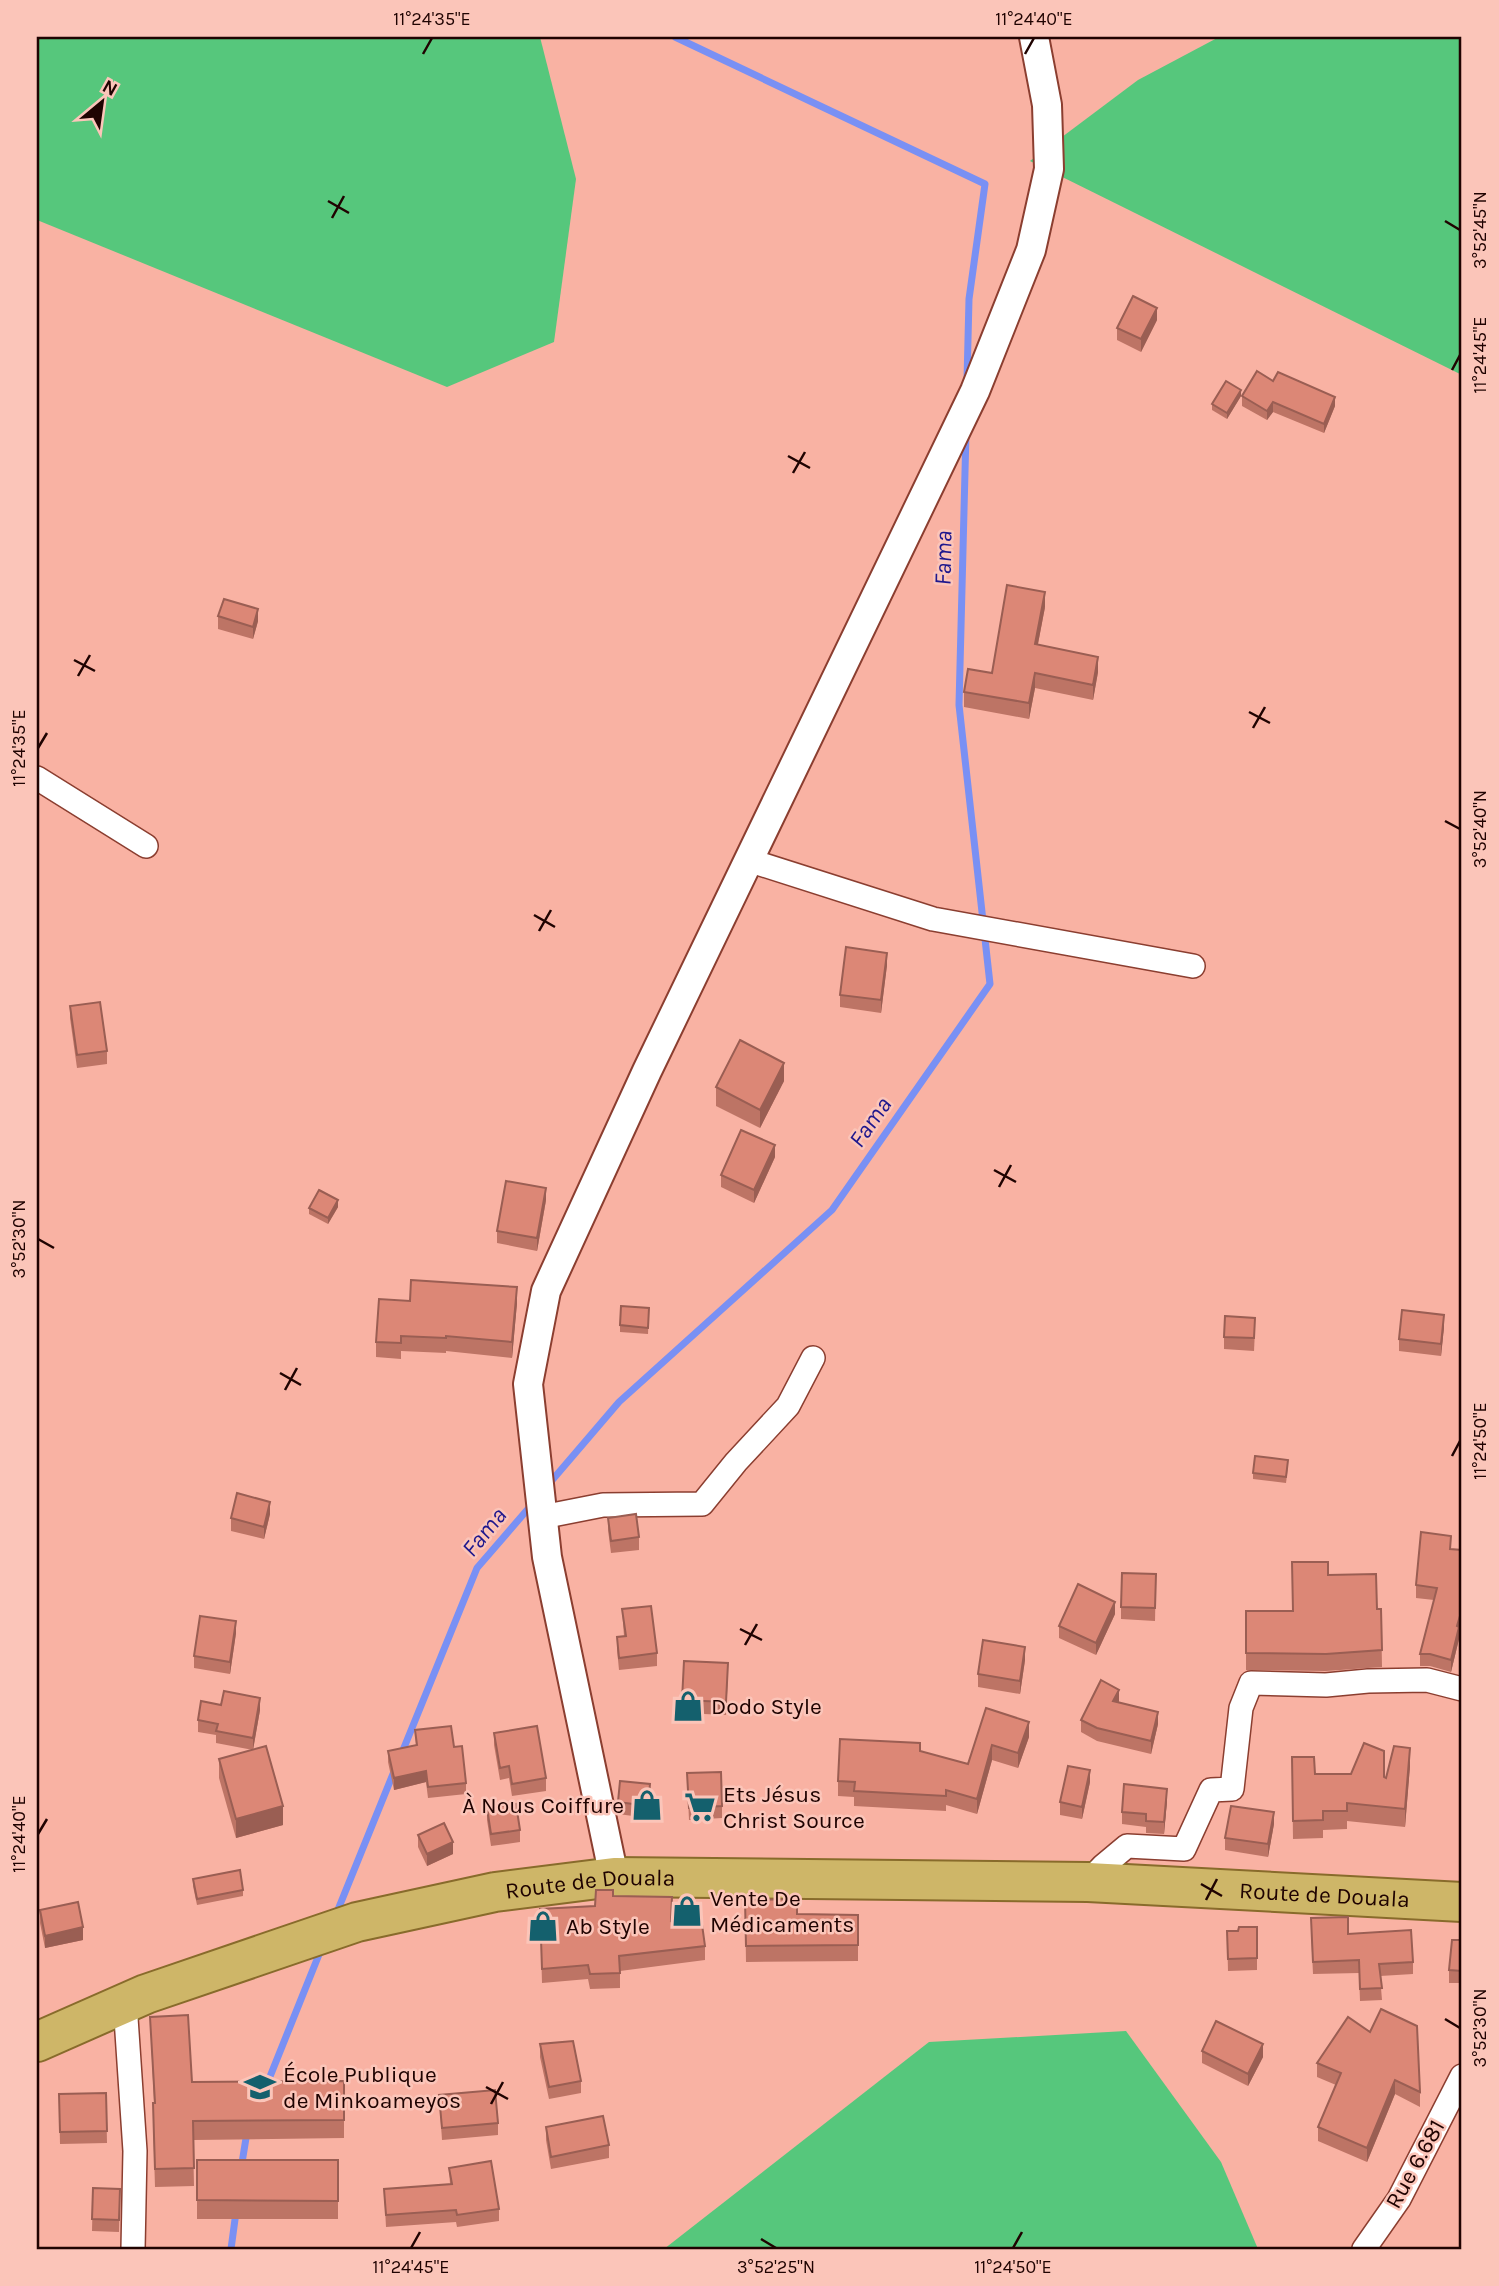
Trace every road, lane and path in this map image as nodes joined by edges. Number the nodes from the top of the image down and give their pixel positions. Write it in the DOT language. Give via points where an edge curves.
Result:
graph roads {
  1 [pos="1034,37"];
  2 [pos="37,778"];
  3 [pos="146,846"];
  4 [pos="748,860"];
  5 [pos="1193,966"];
  6 [pos="813,1358"];
  7 [pos="542,1517"];
  8 [pos="1462,1689"];
  9 [pos="614,1877"];
  10 [pos="1088,1882"];
  11 [pos="1462,1902"];
  12 [pos="125,2003"];
  13 [pos="37,2042"];
  14 [pos="1462,2076"];
  15 [pos="133,2249"];
  16 [pos="1364,2249"];
  1 -- 4 [label="street" via="1047,105 1049,169 1031,250 975,391"];
  2 -- 3 [label="street"];
  4 -- 5 [label="street" via="933,919"];
  4 -- 7 [label="street" via="545,1291 528,1384"];
  6 -- 7 [label="street" via="788,1406 702,1504 603,1505"];
  7 -- 9 [label="street"];
  8 -- 10 [label="street" via="1427,1680 1251,1683 1241,1707 1232,1789 1211,1790 1184,1849 1127,1846"];
  9 -- 10 [label="highway, Route de Douala"];
  9 -- 12 [label="highway, Route de Douala" via="495,1892 357,1922"];
  10 -- 11 [label="highway, Route de Douala"];
  12 -- 13 [label="highway, Route de Douala"];
  12 -- 15 [label="street" via="135,2151"];
  14 -- 16 [label="street, Rue 6.681" via="1399,2199"];
}
